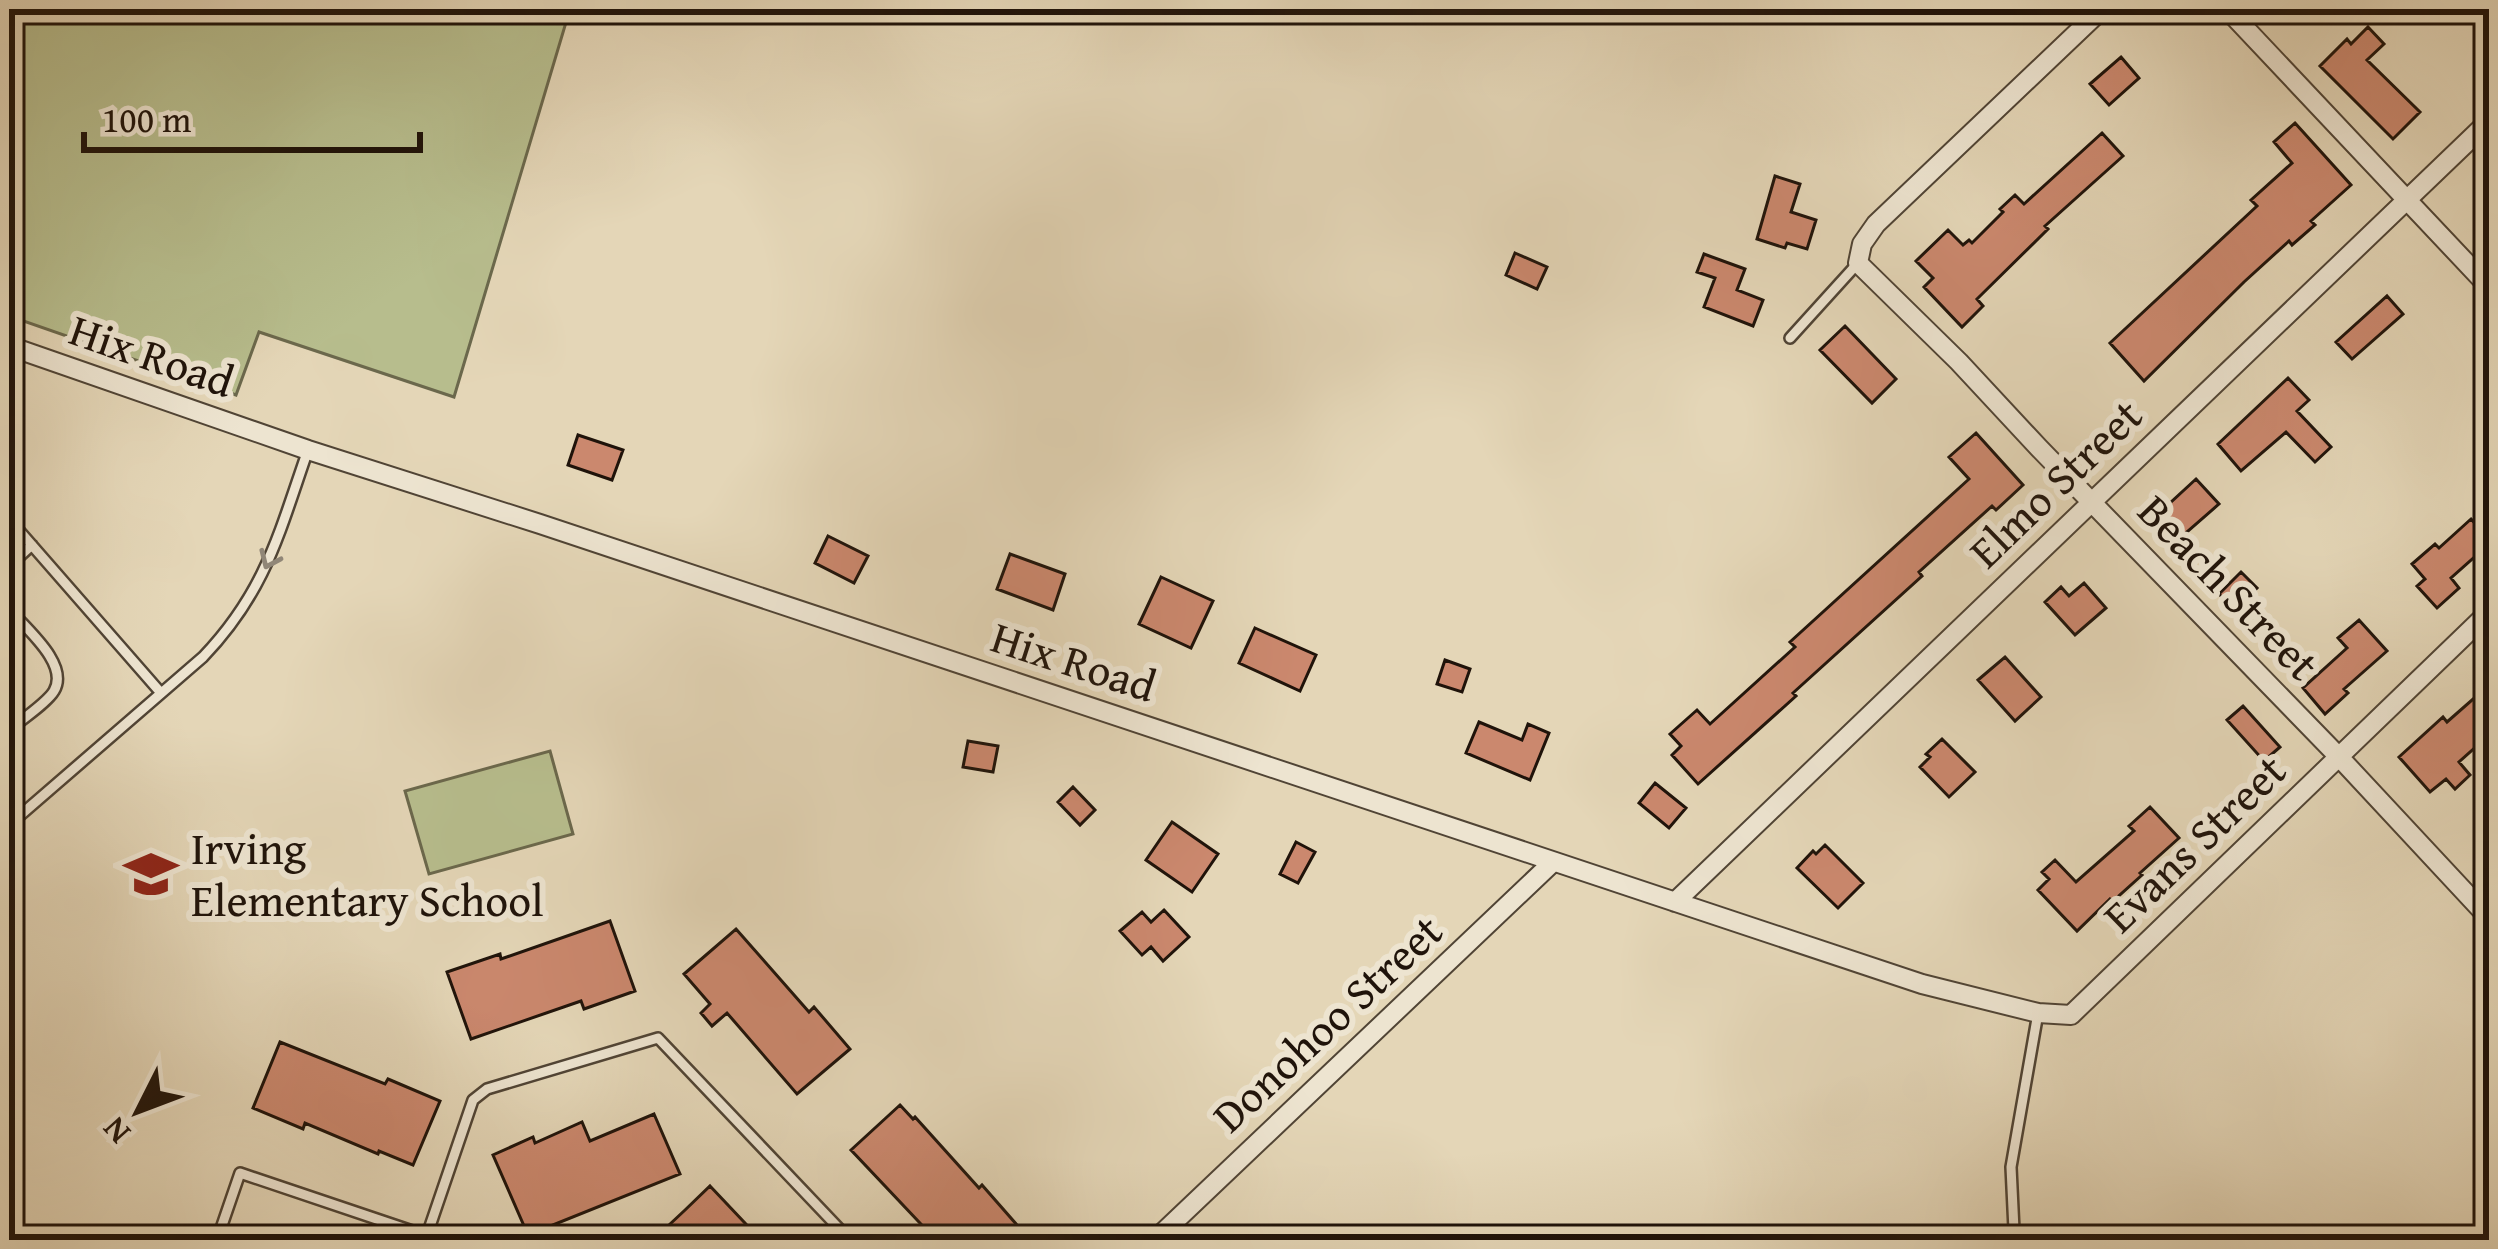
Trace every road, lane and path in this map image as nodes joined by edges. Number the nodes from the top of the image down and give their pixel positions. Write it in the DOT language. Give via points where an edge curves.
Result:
graph roads {
  1 [pos="2102,9"];
  2 [pos="2227,9"];
  3 [pos="2489,121"];
  4 [pos="2407,200"];
  5 [pos="1858,263"];
  6 [pos="2489,287"];
  7 [pos="1790,338"];
  8 [pos="9,346"];
  9 [pos="308,450"];
  10 [pos="2091,502"];
  11 [pos="9,519"];
  12 [pos="32,545"];
  13 [pos="9,566"];
  14 [pos="9,609"];
  15 [pos="2489,612"];
  16 [pos="160,693"];
  17 [pos="9,730"];
  18 [pos="2340,758"];
  19 [pos="9,825"];
  20 [pos="1553,862"];
  21 [pos="1675,902"];
  22 [pos="2489,918"];
  23 [pos="2038,1013"];
  24 [pos="2014,1230"];
  25 [pos="427,1235"];
  26 [pos="846,1239"];
  27 [pos="217,1240"];
  28 [pos="440,1240"];
  29 [pos="1155,1240"];
  1 -- 5 [label="street" via="1876,224"];
  2 -- 4 [label="street"];
  3 -- 4 [label="street, Elmo Street"];
  4 -- 6 [label="street"];
  4 -- 10 [label="street, Elmo Street"];
  5 -- 7 [label="lane"];
  5 -- 10 [label="street, Beach Street"];
  8 -- 9 [label="street, Hix Road"];
  9 -- 16 [label="lane, one-way" via="271,559 243,610"];
  9 -- 20 [label="street, Hix Road"];
  10 -- 18 [label="street, Beach Street"];
  10 -- 21 [label="street, Elmo Street"];
  11 -- 12 [label="lane"];
  12 -- 13 [label="lane"];
  12 -- 16 [label="lane"];
  14 -- 17 [label="lane" via="56,663 58,678 54,691"];
  15 -- 18 [label="street, Evans Street"];
  16 -- 19 [label="lane"];
  18 -- 22 [label="street, Beach Street"];
  18 -- 23 [label="street, Evans Street" via="2072,1015"];
  20 -- 21 [label="street, Hix Road"];
  20 -- 29 [label="street, Donohoo Street"];
  21 -- 23 [label="street, Hix Road"];
  23 -- 24 [label="lane" via="2011,1167"];
  25 -- 26 [label="lane" via="479,1094 658,1038"];
  25 -- 27 [label="lane" via="241,1173"];
  25 -- 28 [label="lane"];
}
